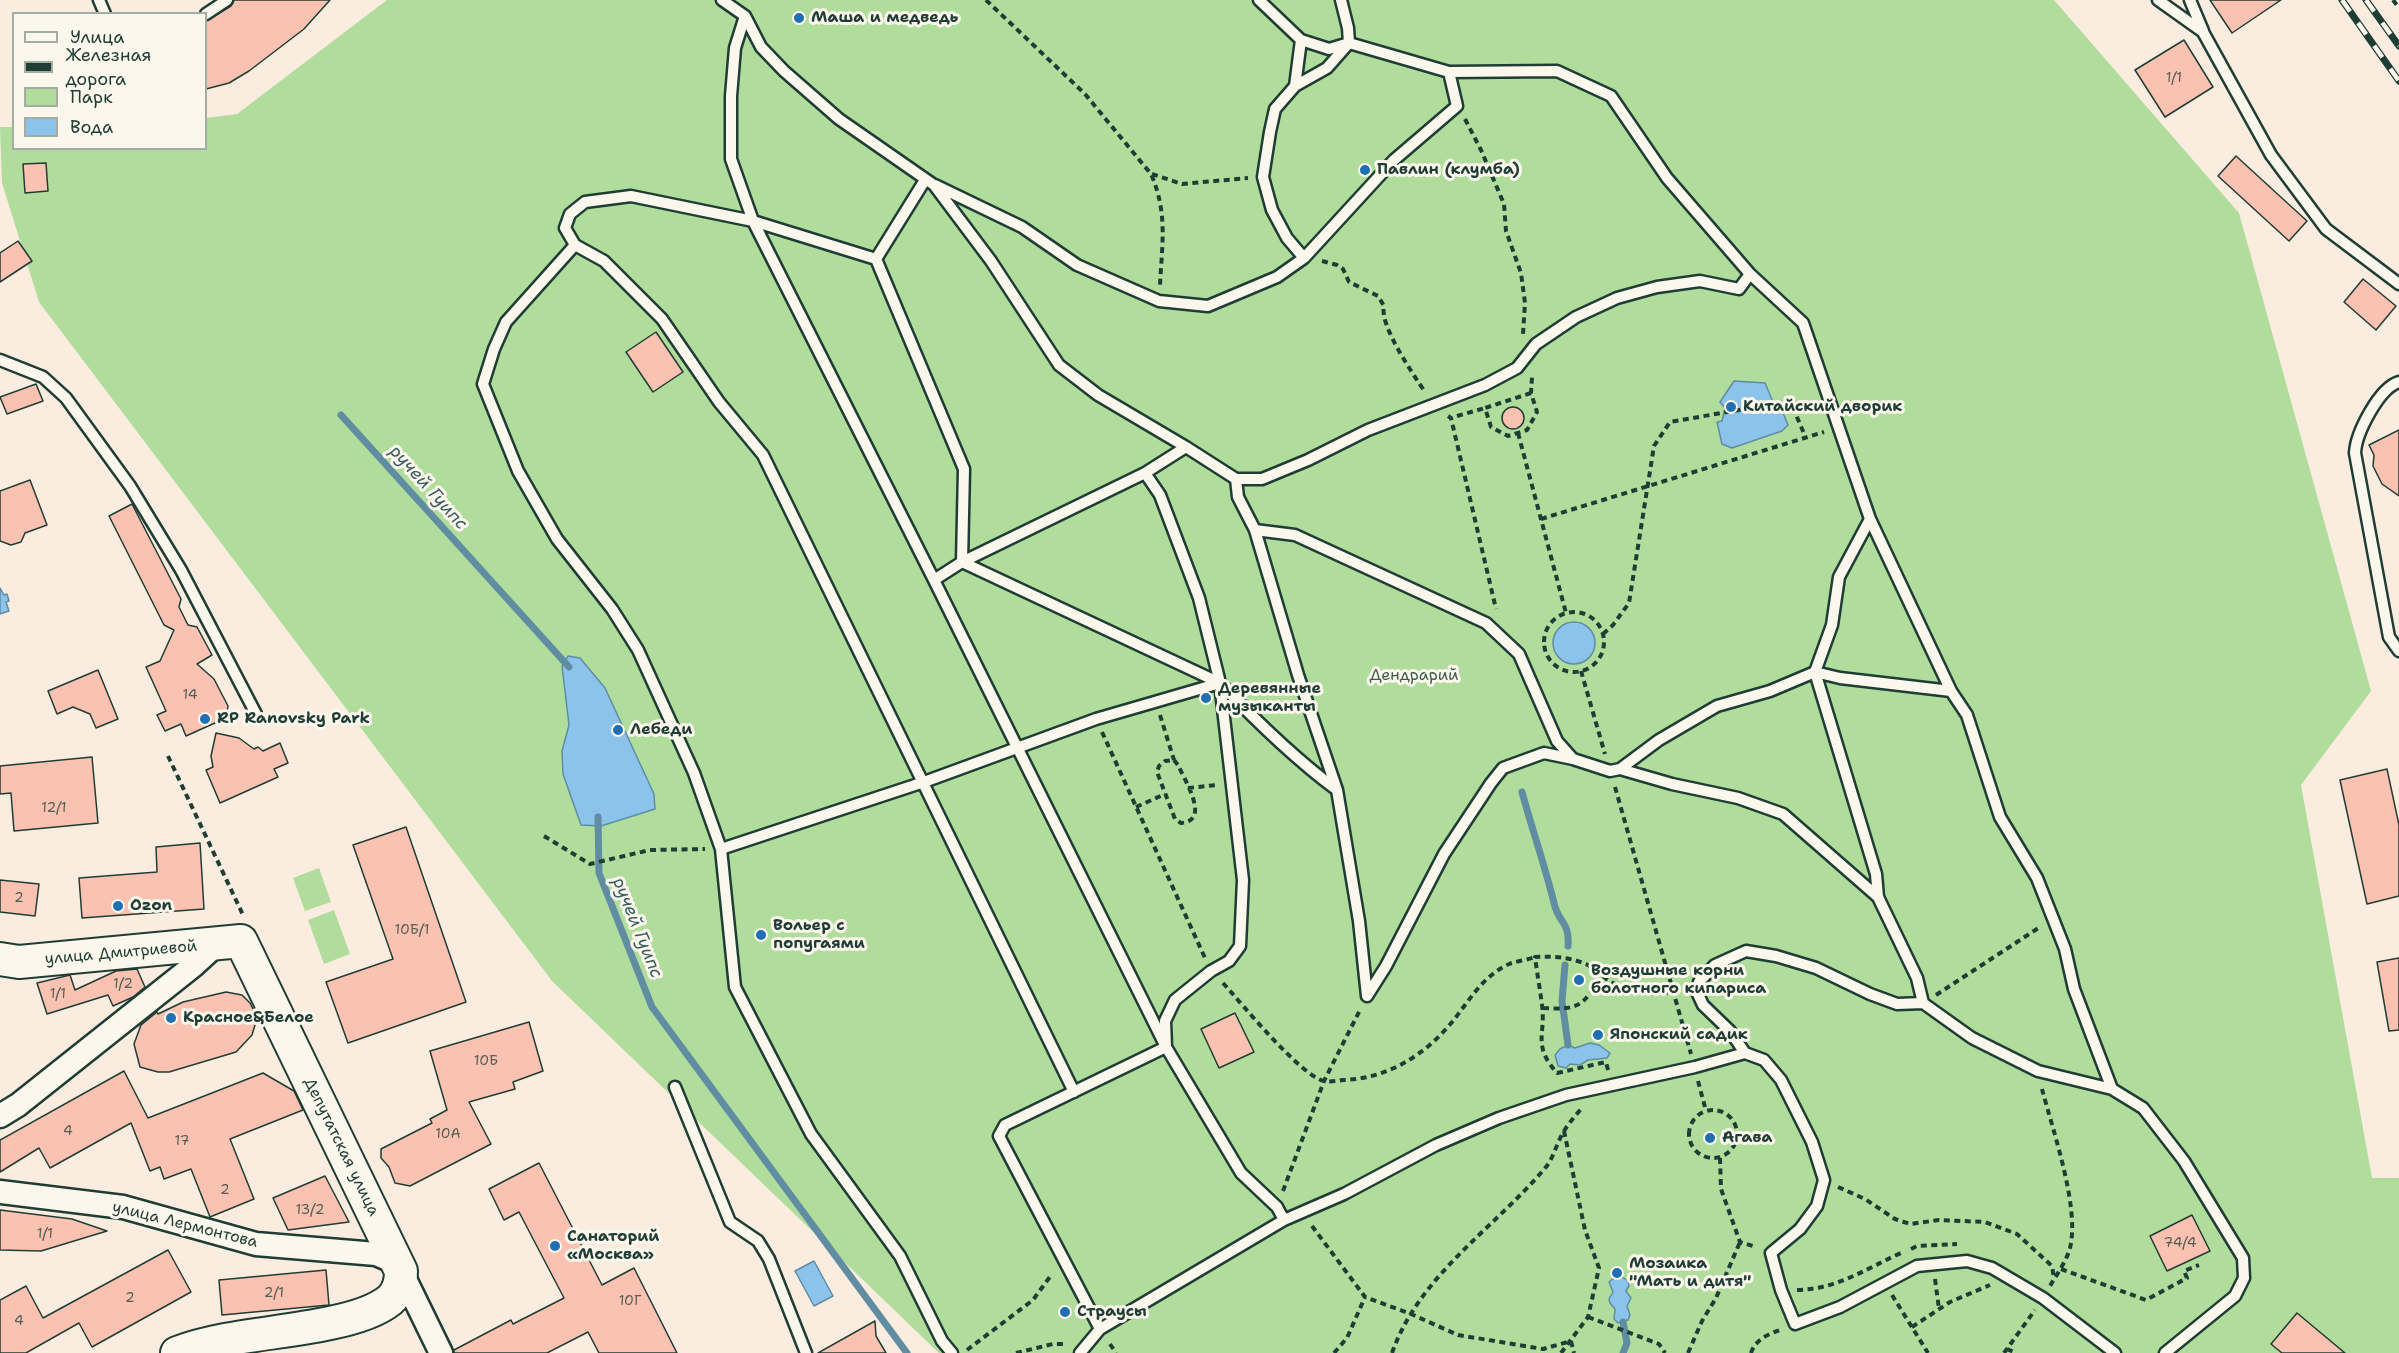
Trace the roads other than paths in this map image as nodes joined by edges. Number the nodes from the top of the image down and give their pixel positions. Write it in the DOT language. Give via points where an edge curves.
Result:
graph roads {
  1 [pos="228,0"];
  2 [pos="722,0"];
  3 [pos="1259,0"];
  4 [pos="1341,0"];
  5 [pos="2158,0"];
  6 [pos="2190,0"];
  7 [pos="207,13"];
  8 [pos="745,16"];
  9 [pos="2203,32"];
  10 [pos="1301,40"];
  11 [pos="1349,43"];
  12 [pos="1449,72"];
  13 [pos="1295,86"];
  14 [pos="930,182"];
  15 [pos="753,221"];
  16 [pos="575,245"];
  17 [pos="1304,258"];
  18 [pos="876,259"];
  19 [pos="1750,274"];
  20 [pos="2399,284"];
  21 [pos="0,360"];
  22 [pos="2399,382"];
  23 [pos="1186,447"];
  24 [pos="1145,473"];
  25 [pos="1236,480"];
  26 [pos="1870,519"];
  27 [pos="1255,530"];
  28 [pos="962,562"];
  29 [pos="934,580"];
  30 [pos="2399,651"];
  31 [pos="1815,672"];
  32 [pos="1220,683"];
  33 [pos="1951,691"];
  34 [pos="256,714"];
  35 [pos="1017,747"];
  36 [pos="1573,759"];
  37 [pos="1615,770"];
  38 [pos="924,782"];
  39 [pos="1337,790"];
  40 [pos="721,849"];
  41 [pos="1878,897"];
  42 [pos="233,933"];
  43 [pos="0,959"];
  44 [pos="1923,1003"];
  45 [pos="1166,1047"];
  46 [pos="1746,1053"];
  47 [pos="675,1087"];
  48 [pos="2112,1089"];
  49 [pos="1074,1092"];
  50 [pos="0,1116"];
  51 [pos="0,1192"];
  52 [pos="1284,1220"];
  53 [pos="401,1271"];
  54 [pos="1100,1329"];
  55 [pos="177,1353"];
  56 [pos="441,1353"];
  57 [pos="806,1353"];
  58 [pos="952,1353"];
  59 [pos="1080,1353"];
  60 [pos="2115,1353"];
  61 [pos="2165,1353"];
  1 -- 7 [label="lane"];
  2 -- 8 [label="lane"];
  3 -- 10 [label="lane"];
  4 -- 11 [label="lane"];
  5 -- 9 [label="lane"];
  6 -- 9 [label="lane"];
  8 -- 14 [label="lane" via="761,46 784,71 839,119"];
  8 -- 15 [label="lane" via="735,48 731,159"];
  9 -- 20 [label="lane" via="2271,155 2326,229"];
  10 -- 11 [label="lane" via="1329,49"];
  10 -- 13 [label="lane"];
  11 -- 12 [label="lane"];
  11 -- 13 [label="lane" via="1327,68"];
  12 -- 17 [label="lane" via="1457,106 1394,160"];
  12 -- 19 [label="lane" via="1557,71 1611,96 1667,178"];
  13 -- 17 [label="lane" via="1275,109 1263,177 1272,210 1287,238"];
  14 -- 17 [label="lane" via="1022,227 1077,265 1159,301 1208,306 1277,277"];
  14 -- 18 [label="lane"];
  14 -- 23 [label="lane" via="991,261 1059,365 1098,395"];
  15 -- 16 [label="lane" via="631,196 585,202 570,214 565,228"];
  15 -- 18 [label="lane"];
  15 -- 29 [label="lane"];
  16 -- 38 [label="lane" via="604,261 662,319 719,402 763,455"];
  16 -- 40 [label="lane" via="506,322 483,384 518,471 552,530 638,650 694,773"];
  18 -- 28 [label="lane" via="964,469"];
  19 -- 25 [label="lane" via="1739,289 1700,281 1617,298 1576,317 1536,344 1517,368 1485,385 1368,430 1262,479"];
  19 -- 26 [label="lane" via="1803,323"];
  21 -- 34 [label="lane" via="43,377 66,398 130,486 181,570"];
  22 -- 30 [label="lane" via="2381,393 2355,442 2389,637"];
  23 -- 24 [label="lane"];
  23 -- 25 [label="lane"];
  24 -- 28 [label="lane"];
  24 -- 32 [label="lane" via="1160,495 1198,598"];
  25 -- 27 [label="lane" via="1238,497"];
  26 -- 31 [label="lane" via="1839,577 1832,625"];
  26 -- 33 [label="lane"];
  27 -- 36 [label="lane" via="1295,535 1486,623 1519,654 1557,741"];
  27 -- 39 [label="lane"];
  28 -- 29 [label="lane"];
  28 -- 32 [label="lane"];
  29 -- 35 [label="lane"];
  31 -- 33 [label="lane"];
  31 -- 37 [label="lane" via="1770,691 1717,706"];
  31 -- 41 [label="lane" via="1876,874"];
  32 -- 35 [label="lane"];
  32 -- 39 [label="lane" via="1258,724"];
  32 -- 45 [label="lane" via="1244,880 1240,945 1229,961 1175,1000 1165,1021"];
  33 -- 48 [label="lane" via="1967,715 2000,817 2037,878"];
  35 -- 38 [label="lane"];
  35 -- 45 [label="lane"];
  36 -- 37 [label="lane"];
  36 -- 39 [label="lane" via="1544,753 1503,768 1444,854 1367,996"];
  37 -- 41 [label="lane" via="1738,798 1784,813"];
  38 -- 40 [label="lane"];
  38 -- 49 [label="lane"];
  40 -- 58 [label="lane" via="735,987 811,1134 900,1256 942,1341"];
  41 -- 44 [label="lane" via="1917,978"];
  42 -- 43 [label="street, улица Дмитриевой" via="19,962"];
  42 -- 50 [label="street"];
  42 -- 53 [label="street, Депутатская улица"];
  44 -- 46 [label="lane" via="1897,1004 1816,969 1746,951 1715,965 1699,982 1697,992 1702,1005 1730,1031"];
  44 -- 48 [label="lane" via="1972,1038 2038,1071"];
  45 -- 49 [label="lane"];
  45 -- 52 [label="lane" via="1241,1173 1277,1207"];
  46 -- 52 [label="lane" via="1566,1095 1488,1122"];
  46 -- 60 [label="lane" via="1764,1060 1781,1080 1812,1142 1824,1180 1816,1206 1800,1229 1771,1253 1795,1324 1840,1306 1917,1266 1967,1261 1992,1268 2043,1298"];
  47 -- 57 [label="lane" via="730,1222 758,1241 769,1259"];
  48 -- 61 [label="lane" via="2143,1108 2184,1161 2243,1258 2244,1278 2235,1296"];
  49 -- 54 [label="lane" via="1005,1125 999,1136"];
  51 -- 53 [label="street, улица Лермонтова" via="123,1207 256,1244 376,1254"];
  52 -- 54 [label="lane"];
  53 -- 55 [label="street" via="399,1289 391,1299 353,1318"];
  53 -- 56 [label="street, Депутатская улица"];
  54 -- 59 [label="lane"];
}
